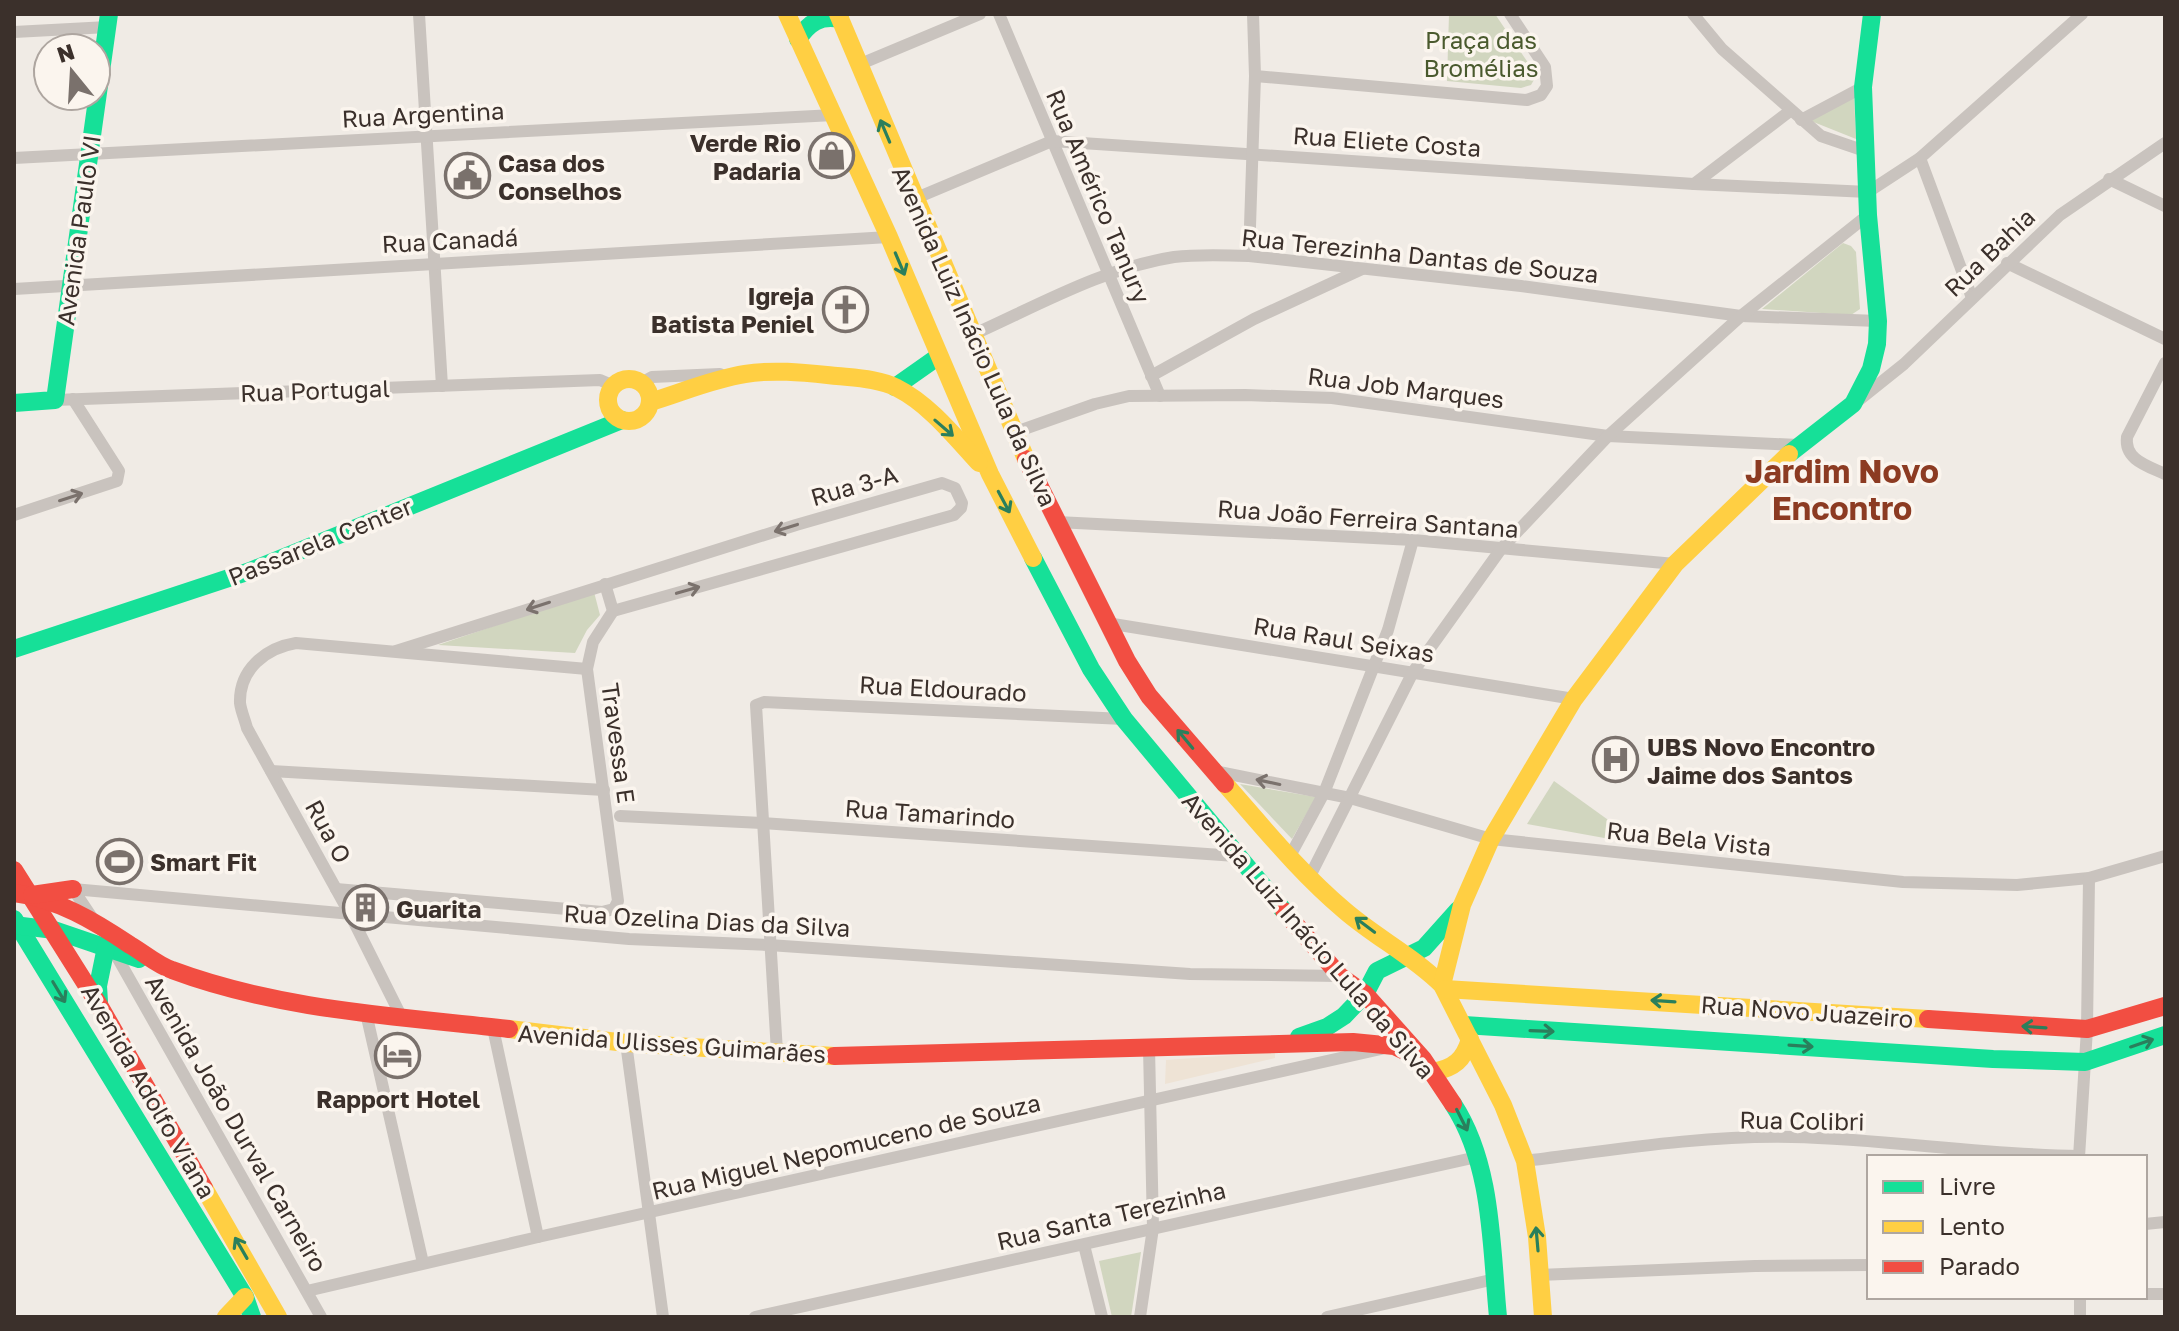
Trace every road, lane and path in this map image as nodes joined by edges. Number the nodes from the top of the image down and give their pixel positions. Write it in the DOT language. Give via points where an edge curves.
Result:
graph roads {
  1 [pos="419,14"];
  2 [pos="787,14"];
  3 [pos="980,14"];
  4 [pos="999,14"];
  5 [pos="1253,14"];
  6 [pos="1510,14"];
  7 [pos="1693,14"];
  8 [pos="1872,14"];
  9 [pos="2082,14"];
  10 [pos="839,17"];
  11 [pos="109,20"];
  12 [pos="14,32"];
  13 [pos="798,39"];
  14 [pos="858,65"];
  15 [pos="1255,76"];
  16 [pos="1863,87"];
  17 [pos="1790,111"];
  18 [pos="834,115"];
  19 [pos="1801,120"];
  20 [pos="426,136"];
  21 [pos="1052,141"];
  22 [pos="2165,143"];
  23 [pos="1865,151"];
  24 [pos="89,154"];
  25 [pos="1252,154"];
  26 [pos="14,158"];
  27 [pos="1920,158"];
  28 [pos="2109,179"];
  29 [pos="1694,184"];
  30 [pos="1868,192"];
  31 [pos="914,199"];
  32 [pos="2165,206"];
  33 [pos="1868,215"];
  34 [pos="889,237"];
  35 [pos="1249,256"];
  36 [pos="434,263"];
  37 [pos="2007,263"];
  38 [pos="1362,269"];
  39 [pos="1109,274"];
  40 [pos="69,286"];
  41 [pos="14,289"];
  42 [pos="1972,298"];
  43 [pos="1741,316"];
  44 [pos="1878,321"];
  45 [pos="972,335"];
  46 [pos="2165,339"];
  47 [pos="939,356"];
  48 [pos="2165,363"];
  49 [pos="747,373"];
  50 [pos="1151,376"];
  51 [pos="641,383"];
  52 [pos="442,386"];
  53 [pos="614,386"];
  54 [pos="895,387"];
  55 [pos="1160,396"];
  56 [pos="64,400"];
  57 [pos="650,402"];
  58 [pos="14,403"];
  59 [pos="1853,404"];
  60 [pos="622,420"];
  61 [pos="1013,433"];
  62 [pos="1608,436"];
  63 [pos="1798,445"];
  64 [pos="990,474"];
  65 [pos="2165,474"];
  66 [pos="14,515"];
  67 [pos="1057,522"];
  68 [pos="1413,540"];
  69 [pos="1501,549"];
  70 [pos="1675,564"];
  71 [pos="605,584"];
  72 [pos="613,611"];
  73 [pos="1107,623"];
  74 [pos="14,649"];
  75 [pos="396,651"];
  76 [pos="1374,666"];
  77 [pos="587,669"];
  78 [pos="1413,672"];
  79 [pos="1574,699"];
  80 [pos="1124,719"];
  81 [pos="271,771"];
  82 [pos="1213,771"];
  83 [pos="604,790"];
  84 [pos="1324,793"];
  85 [pos="1350,798"];
  86 [pos="620,816"];
  87 [pos="762,823"];
  88 [pos="1491,839"];
  89 [pos="1236,856"];
  90 [pos="1290,856"];
  91 [pos="2165,856"];
  92 [pos="14,870"];
  93 [pos="1310,876"];
  94 [pos="2089,878"];
  95 [pos="73,889"];
  96 [pos="336,889"];
  97 [pos="22,894"];
  98 [pos="1462,905"];
  99 [pos="351,916"];
  100 [pos="95,922"];
  101 [pos="15,923"];
  102 [pos="54,930"];
  103 [pos="769,945"];
  104 [pos="110,949"];
  105 [pos="1409,956"];
  106 [pos="168,969"];
  107 [pos="1340,976"];
  108 [pos="1444,987"];
  109 [pos="1365,994"];
  110 [pos="99,1005"];
  111 [pos="2165,1006"];
  112 [pos="366,1013"];
  113 [pos="402,1018"];
  114 [pos="493,1028"];
  115 [pos="2087,1029"];
  116 [pos="1467,1032"];
  117 [pos="2165,1035"];
  118 [pos="626,1043"];
  119 [pos="1269,1043"];
  120 [pos="1394,1046"];
  121 [pos="1149,1048"];
  122 [pos="777,1052"];
  123 [pos="2085,1062"];
  124 [pos="1428,1066"];
  125 [pos="1151,1100"];
  126 [pos="2019,1155"];
  127 [pos="2079,1155"];
  128 [pos="1477,1157"];
  129 [pos="1525,1161"];
  130 [pos="649,1212"];
  131 [pos="1153,1228"];
  132 [pos="538,1237"];
  133 [pos="1084,1245"];
  134 [pos="423,1263"];
  135 [pos="1867,1265"];
  136 [pos="1539,1275"];
  137 [pos="1495,1279"];
  138 [pos="307,1291"];
  139 [pos="245,1297"];
  140 [pos="226,1317"];
  141 [pos="252,1317"];
  142 [pos="278,1317"];
  143 [pos="321,1317"];
  144 [pos="663,1317"];
  145 [pos="755,1317"];
  146 [pos="1102,1317"];
  147 [pos="1140,1317"];
  148 [pos="1327,1317"];
  149 [pos="1498,1317"];
  150 [pos="1543,1317"];
  1 -- 20 [label="street"];
  2 -- 13 [label="street, Avenida Luiz Inácio Lula da Silva"];
  3 -- 14 [label="street"];
  4 -- 21 [label="street, Rua Américo Tanury"];
  5 -- 15 [label="street"];
  6 -- 15 [label="street" via="1548,78 1541,95 1527,100"];
  7 -- 17 [label="street" via="1722,49"];
  8 -- 16 [label="street"];
  9 -- 27 [label="street"];
  10 -- 13 [label="street" via="815,20"];
  10 -- 14 [label="street, Avenida Luiz Inácio Lula da Silva"];
  11 -- 12 [label="street"];
  11 -- 24 [label="street, Avenida Paulo VI"];
  13 -- 18 [label="street, Avenida Luiz Inácio Lula da Silva"];
  31 -- 14 [label="street, Avenida Luiz Inácio Lula da Silva, one-way"];
  15 -- 25 [label="street"];
  16 -- 19 [label="street"];
  16 -- 23 [label="street"];
  17 -- 19 [label="street"];
  17 -- 29 [label="street"];
  18 -- 20 [label="street, Rua Argentina"];
  18 -- 34 [label="street, Avenida Luiz Inácio Lula da Silva"];
  19 -- 23 [label="street" via="1821,136"];
  20 -- 24 [label="street, Rua Argentina"];
  20 -- 36 [label="street"];
  21 -- 25 [label="street, Rua Eliete Costa"];
  21 -- 31 [label="street, Rua Eliete Costa"];
  21 -- 39 [label="street, Rua Américo Tanury"];
  22 -- 28 [label="street, Rua Bahia"];
  23 -- 30 [label="street"];
  24 -- 26 [label="street, Rua Argentina"];
  24 -- 40 [label="street, Avenida Paulo VI"];
  25 -- 29 [label="street, Rua Eliete Costa"];
  25 -- 35 [label="street"];
  27 -- 30 [label="street"];
  27 -- 42 [label="street"];
  28 -- 32 [label="street"];
  28 -- 37 [label="street, Rua Bahia"];
  29 -- 30 [label="street, Rua Eliete Costa"];
  30 -- 33 [label="street"];
  31 -- 45 [label="street, Avenida Luiz Inácio Lula da Silva"];
  33 -- 43 [label="street"];
  33 -- 44 [label="street"];
  34 -- 36 [label="street, Rua Canadá"];
  34 -- 47 [label="street, Avenida Luiz Inácio Lula da Silva, one-way"];
  35 -- 38 [label="street, Rua Terezinha Dantas de Souza"];
  35 -- 39 [label="street, Rua Terezinha Dantas de Souza" via="1174,257"];
  36 -- 40 [label="street, Rua Canadá"];
  36 -- 52 [label="street"];
  37 -- 42 [label="street, Rua Bahia"];
  37 -- 46 [label="street"];
  38 -- 43 [label="street, Rua Terezinha Dantas de Souza"];
  38 -- 50 [label="street" via="1254,319"];
  39 -- 45 [label="street, Rua Terezinha Dantas de Souza"];
  39 -- 50 [label="street, Rua Américo Tanury"];
  40 -- 41 [label="street, Rua Canadá"];
  40 -- 56 [label="street, Avenida Paulo VI"];
  42 -- 59 [label="street, Rua Bahia" via="1904,364"];
  43 -- 44 [label="street, Rua Terezinha Dantas de Souza"];
  43 -- 62 [label="street"];
  44 -- 59 [label="street" via="1871,369"];
  45 -- 61 [label="street, Avenida Luiz Inácio Lula da Silva"];
  47 -- 54 [label="street"];
  47 -- 64 [label="street, Avenida Luiz Inácio Lula da Silva"];
  48 -- 65 [label="street" via="2126,448 2133,458"];
  49 -- 51 [label="street" via="652,377"];
  49 -- 54 [label="street" via="815,374"];
  49 -- 57 [label="street"];
  50 -- 55 [label="street, Rua Américo Tanury"];
  51 -- 53 [label="street" via="628,379"];
  51 -- 57 [label="street"];
  52 -- 53 [label="street, Rua Portugal" via="600,380"];
  52 -- 56 [label="street, Rua Portugal"];
  53 -- 60 [label="street" via="609,407"];
  54 -- 64 [label="street, one-way"];
  55 -- 61 [label="street, Rua Job Marques" via="1095,404"];
  55 -- 62 [label="street, Rua Job Marques" via="1332,398"];
  56 -- 58 [label="street, Rua Portugal"];
  66 -- 56 [label="street, one-way" via="117,481 119,471"];
  57 -- 60 [label="street" via="638,419"];
  59 -- 63 [label="street"];
  60 -- 74 [label="street, Passarela Center" via="250,571"];
  61 -- 67 [label="street, Avenida Luiz Inácio Lula da Silva"];
  62 -- 63 [label="street, Rua Job Marques"];
  62 -- 69 [label="street"];
  63 -- 70 [label="street"];
  64 -- 80 [label="street, Avenida Luiz Inácio Lula da Silva, one-way" via="1091,669"];
  67 -- 68 [label="street, Rua João Ferreira Santana"];
  67 -- 73 [label="street, Avenida Luiz Inácio Lula da Silva"];
  68 -- 69 [label="street, Rua João Ferreira Santana"];
  68 -- 76 [label="street"];
  69 -- 70 [label="street, Rua João Ferreira Santana"];
  69 -- 78 [label="street"];
  70 -- 79 [label="street"];
  71 -- 72 [label="street"];
  72 -- 71 [label="street, Rua 3-A, one-way" via="954,515 961,508 960,496 942,483"];
  71 -- 75 [label="street, Rua 3-A, one-way"];
  72 -- 77 [label="street, Travessa E" via="593,642"];
  73 -- 76 [label="street, Rua Raul Seixas"];
  82 -- 73 [label="street, Avenida Luiz Inácio Lula da Silva, one-way" via="1149,696"];
  75 -- 77 [label="street"];
  75 -- 81 [label="street, Rua O" via="296,643 267,651 243,680 240,704"];
  76 -- 78 [label="street, Rua Raul Seixas"];
  76 -- 84 [label="street"];
  77 -- 83 [label="street, Travessa E"];
  78 -- 79 [label="street, Rua Raul Seixas"];
  78 -- 85 [label="street"];
  79 -- 88 [label="street"];
  80 -- 87 [label="street, Rua Eldourado" via="760,702 755,708"];
  80 -- 89 [label="street, Avenida Luiz Inácio Lula da Silva"];
  81 -- 83 [label="street"];
  81 -- 96 [label="street, Rua O"];
  84 -- 82 [label="street, Rua Bela Vista, one-way"];
  82 -- 90 [label="street, Avenida Luiz Inácio Lula da Silva"];
  83 -- 96 [label="street, Travessa E" via="618,901 611,911"];
  84 -- 85 [label="street, Rua Bela Vista"];
  84 -- 90 [label="street"];
  85 -- 88 [label="street, Rua Bela Vista"];
  85 -- 93 [label="street"];
  86 -- 87 [label="street, Rua Tamarindo"];
  87 -- 89 [label="street, Rua Tamarindo"];
  87 -- 103 [label="street"];
  88 -- 94 [label="street, Rua Bela Vista" via="1903,882 2017,885"];
  88 -- 98 [label="street"];
  89 -- 107 [label="street, Avenida Luiz Inácio Lula da Silva"];
  90 -- 93 [label="street, Avenida Luiz Inácio Lula da Silva"];
  91 -- 94 [label="street, Rua Bela Vista"];
  92 -- 97 [label="street, Avenida Adolfo Viana"];
  105 -- 93 [label="street, Avenida Luiz Inácio Lula da Silva, one-way" via="1344,910"];
  94 -- 115 [label="street"];
  95 -- 97 [label="street"];
  95 -- 99 [label="street, Rua Ozelina Dias da Silva"];
  95 -- 100 [label="street, Avenida João Durval Carneiro"];
  96 -- 99 [label="street, Rua O"];
  97 -- 100 [label="street, Avenida Ulisses Guimarães"];
  97 -- 102 [label="street, Avenida Adolfo Viana"];
  98 -- 105 [label="street" via="1431,943"];
  98 -- 108 [label="street"];
  99 -- 103 [label="street, Rua Ozelina Dias da Silva"];
  99 -- 113 [label="street, Rua O"];
  100 -- 104 [label="street, Avenida João Durval Carneiro"];
  100 -- 106 [label="street, Avenida Ulisses Guimarães"];
  101 -- 102 [label="street"];
  101 -- 139 [label="street, Avenida Adolfo Viana, one-way"];
  102 -- 104 [label="street"];
  102 -- 110 [label="street, Avenida Adolfo Viana"];
  103 -- 107 [label="street, Rua Ozelina Dias da Silva" via="1190,974"];
  103 -- 122 [label="street"];
  104 -- 106 [label="street"];
  104 -- 110 [label="street" via="98,986"];
  104 -- 138 [label="street, Avenida João Durval Carneiro"];
  105 -- 108 [label="street, Avenida Luiz Inácio Lula da Silva"];
  105 -- 109 [label="street" via="1381,967"];
  106 -- 112 [label="street, Avenida Ulisses Guimarães" via="245,994"];
  107 -- 109 [label="street, Avenida Luiz Inácio Lula da Silva"];
  115 -- 108 [label="street, Rua Novo Juazeiro, one-way"];
  108 -- 116 [label="street, Avenida Luiz Inácio Lula da Silva"];
  109 -- 119 [label="street" via="1329,1027"];
  109 -- 124 [label="street, Avenida Luiz Inácio Lula da Silva"];
  142 -- 110 [label="street, Avenida Adolfo Viana, one-way"];
  111 -- 115 [label="street, Rua Novo Juazeiro"];
  112 -- 113 [label="street, Avenida Ulisses Guimarães"];
  112 -- 134 [label="street"];
  113 -- 114 [label="street, Avenida Ulisses Guimarães"];
  114 -- 118 [label="street, Avenida Ulisses Guimarães"];
  114 -- 132 [label="street"];
  115 -- 123 [label="street"];
  116 -- 123 [label="street, Rua Novo Juazeiro, one-way"];
  116 -- 124 [label="street" via="1466,1056 1457,1065"];
  116 -- 129 [label="street, Avenida Luiz Inácio Lula da Silva"];
  123 -- 117 [label="street, Rua Novo Juazeiro, one-way"];
  118 -- 122 [label="street, Avenida Ulisses Guimarães"];
  118 -- 130 [label="street"];
  119 -- 120 [label="street"];
  119 -- 121 [label="street, Avenida Ulisses Guimarães"];
  120 -- 124 [label="street"];
  120 -- 125 [label="street, Rua Miguel Nepomuceno de Souza"];
  121 -- 122 [label="street, Avenida Ulisses Guimarães" via="854,1057"];
  121 -- 125 [label="street"];
  123 -- 127 [label="street"];
  124 -- 128 [label="street, Avenida Luiz Inácio Lula da Silva, one-way" via="1460,1115"];
  125 -- 130 [label="street, Rua Miguel Nepomuceno de Souza"];
  125 -- 131 [label="street"];
  126 -- 129 [label="street, Rua Colibri" via="1793,1137"];
  128 -- 131 [label="street, Rua Santa Terezinha"];
  128 -- 137 [label="street, Avenida Luiz Inácio Lula da Silva"];
  136 -- 129 [label="street, Avenida Luiz Inácio Lula da Silva, one-way"];
  130 -- 132 [label="street, Rua Miguel Nepomuceno de Souza"];
  130 -- 144 [label="street"];
  131 -- 133 [label="street, Rua Santa Terezinha"];
  131 -- 147 [label="street"];
  132 -- 134 [label="street, Rua Miguel Nepomuceno de Souza"];
  133 -- 145 [label="street, Rua Santa Terezinha"];
  133 -- 146 [label="street"];
  134 -- 138 [label="street, Rua Miguel Nepomuceno de Souza"];
  135 -- 136 [label="street"];
  136 -- 150 [label="street, Avenida Luiz Inácio Lula da Silva"];
  137 -- 148 [label="street"];
  137 -- 149 [label="street, Avenida Luiz Inácio Lula da Silva"];
  138 -- 143 [label="street, Avenida João Durval Carneiro"];
  139 -- 140 [label="street"];
  139 -- 141 [label="street, Avenida Adolfo Viana"];
}
